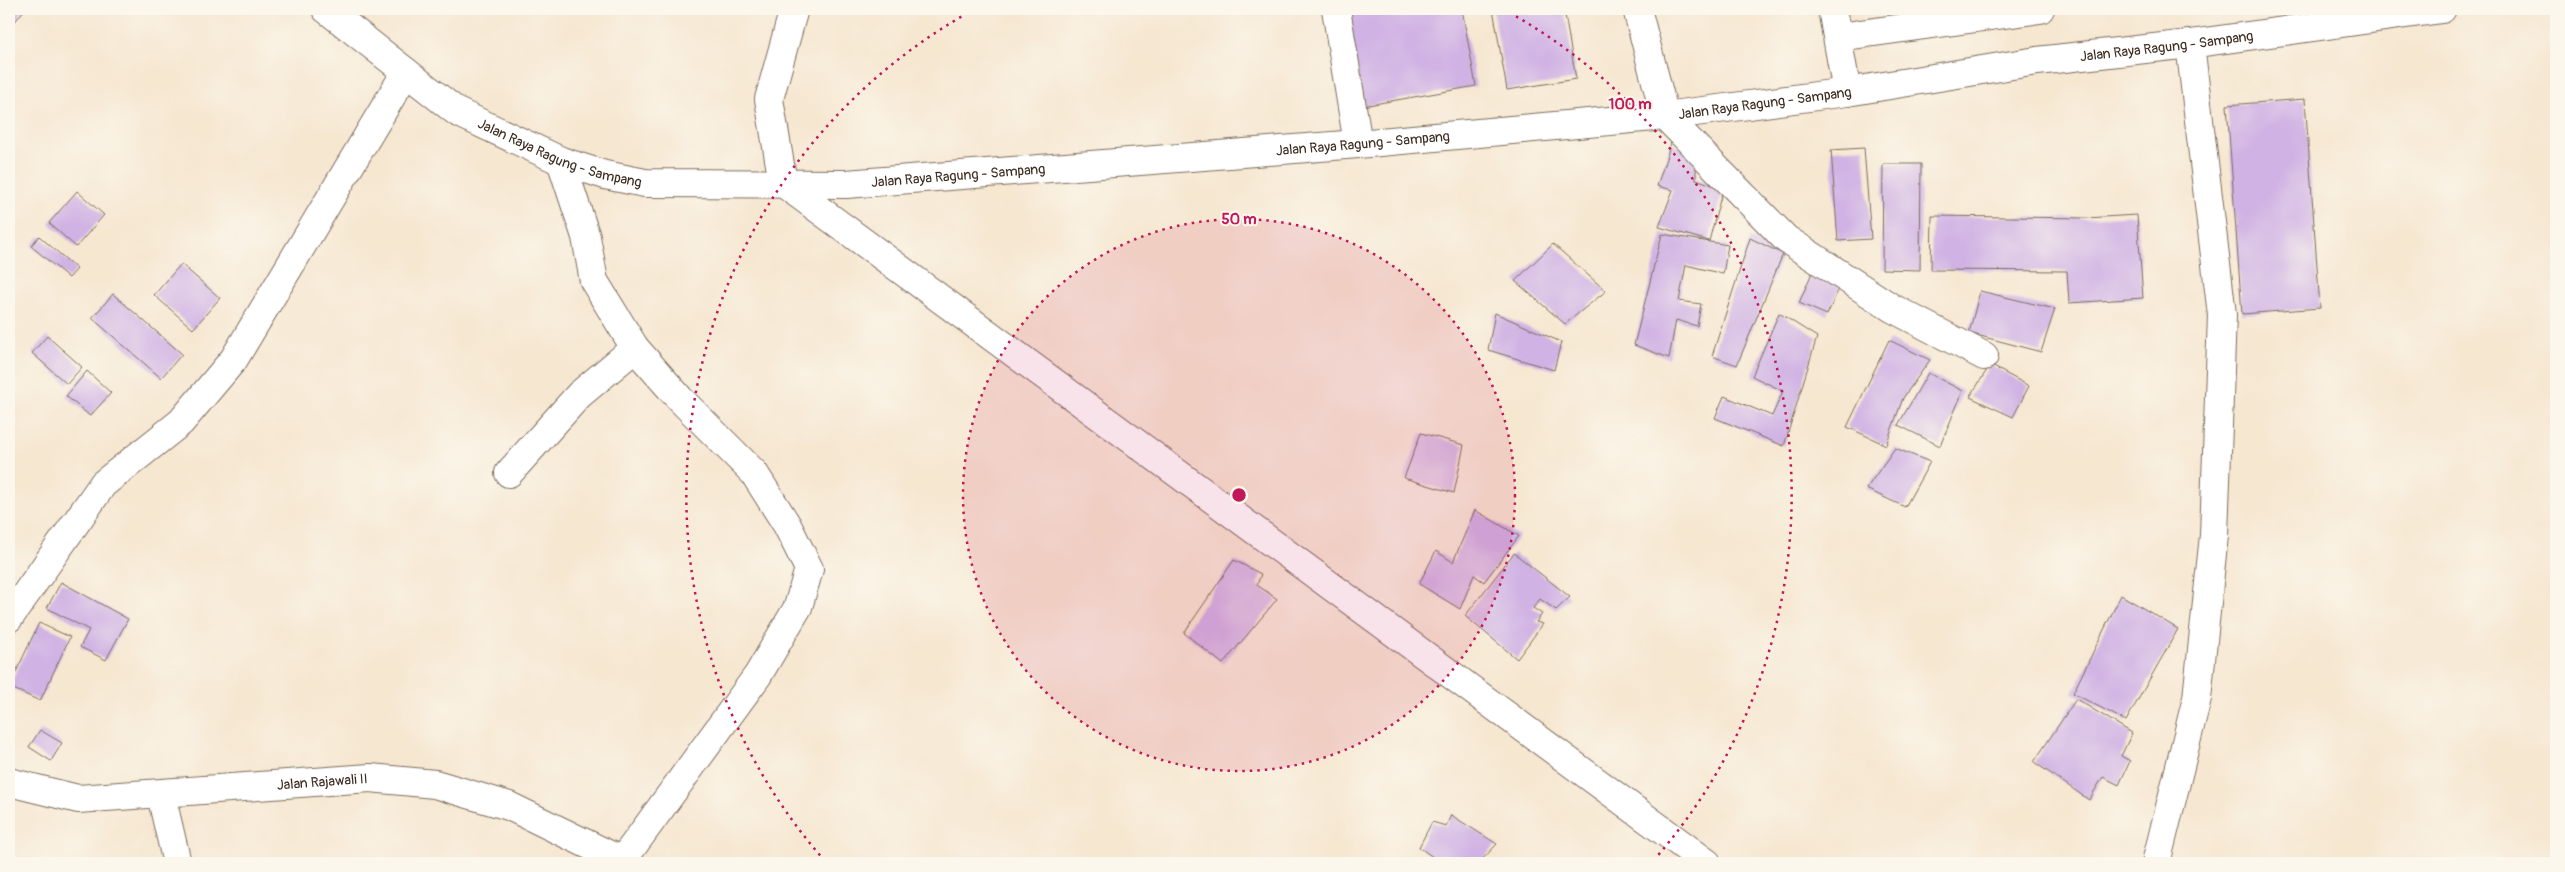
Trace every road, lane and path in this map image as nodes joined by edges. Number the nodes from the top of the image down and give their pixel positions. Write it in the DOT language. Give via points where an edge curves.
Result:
graph roads {
  1 [pos="326,9"];
  2 [pos="794,9"];
  3 [pos="1336,9"];
  4 [pos="1636,9"];
  5 [pos="1832,9"];
  6 [pos="2040,9"];
  7 [pos="2442,9"];
  8 [pos="1838,36"];
  9 [pos="2190,44"];
  10 [pos="406,72"];
  11 [pos="1847,92"];
  12 [pos="1665,116"];
  13 [pos="1358,144"];
  14 [pos="561,162"];
  15 [pos="783,183"];
  16 [pos="635,348"];
  17 [pos="1984,356"];
  18 [pos="509,473"];
  19 [pos="9,618"];
  20 [pos="9,782"];
  21 [pos="161,794"];
  22 [pos="624,862"];
  23 [pos="177,863"];
  24 [pos="1707,863"];
  25 [pos="2156,863"];
  1 -- 10 [label="street, Jalan Raya Ragung - Sampang"];
  2 -- 15 [label="street" via="769,100"];
  3 -- 13 [label="street"];
  4 -- 12 [label="street"];
  5 -- 8 [label="street"];
  6 -- 8 [label="street"];
  7 -- 9 [label="street, Jalan Raya Ragung - Sampang"];
  8 -- 11 [label="street"];
  9 -- 11 [label="street, Jalan Raya Ragung - Sampang" via="2037,61"];
  9 -- 25 [label="street" via="2222,315 2214,534 2197,698"];
  10 -- 14 [label="street, Jalan Raya Ragung - Sampang" via="457,112"];
  10 -- 19 [label="street" via="234,358 181,422 103,484"];
  11 -- 12 [label="street, Jalan Raya Ragung - Sampang"];
  12 -- 13 [label="street, Jalan Raya Ragung - Sampang"];
  12 -- 17 [label="street" via="1786,239 1892,308"];
  13 -- 15 [label="street, Jalan Raya Ragung - Sampang" via="846,184"];
  14 -- 15 [label="street, Jalan Raya Ragung - Sampang" via="645,183"];
  14 -- 16 [label="street" via="586,237 594,282"];
  15 -- 24 [label="street"];
  16 -- 18 [label="street" via="579,395"];
  16 -- 22 [label="street" via="680,399 754,473 787,525 809,569 798,607 758,675"];
  20 -- 21 [label="street, Jalan Rajawali II" via="78,799"];
  21 -- 22 [label="street, Jalan Rajawali II" via="370,778 435,784 509,806"];
  21 -- 23 [label="street"];
}
